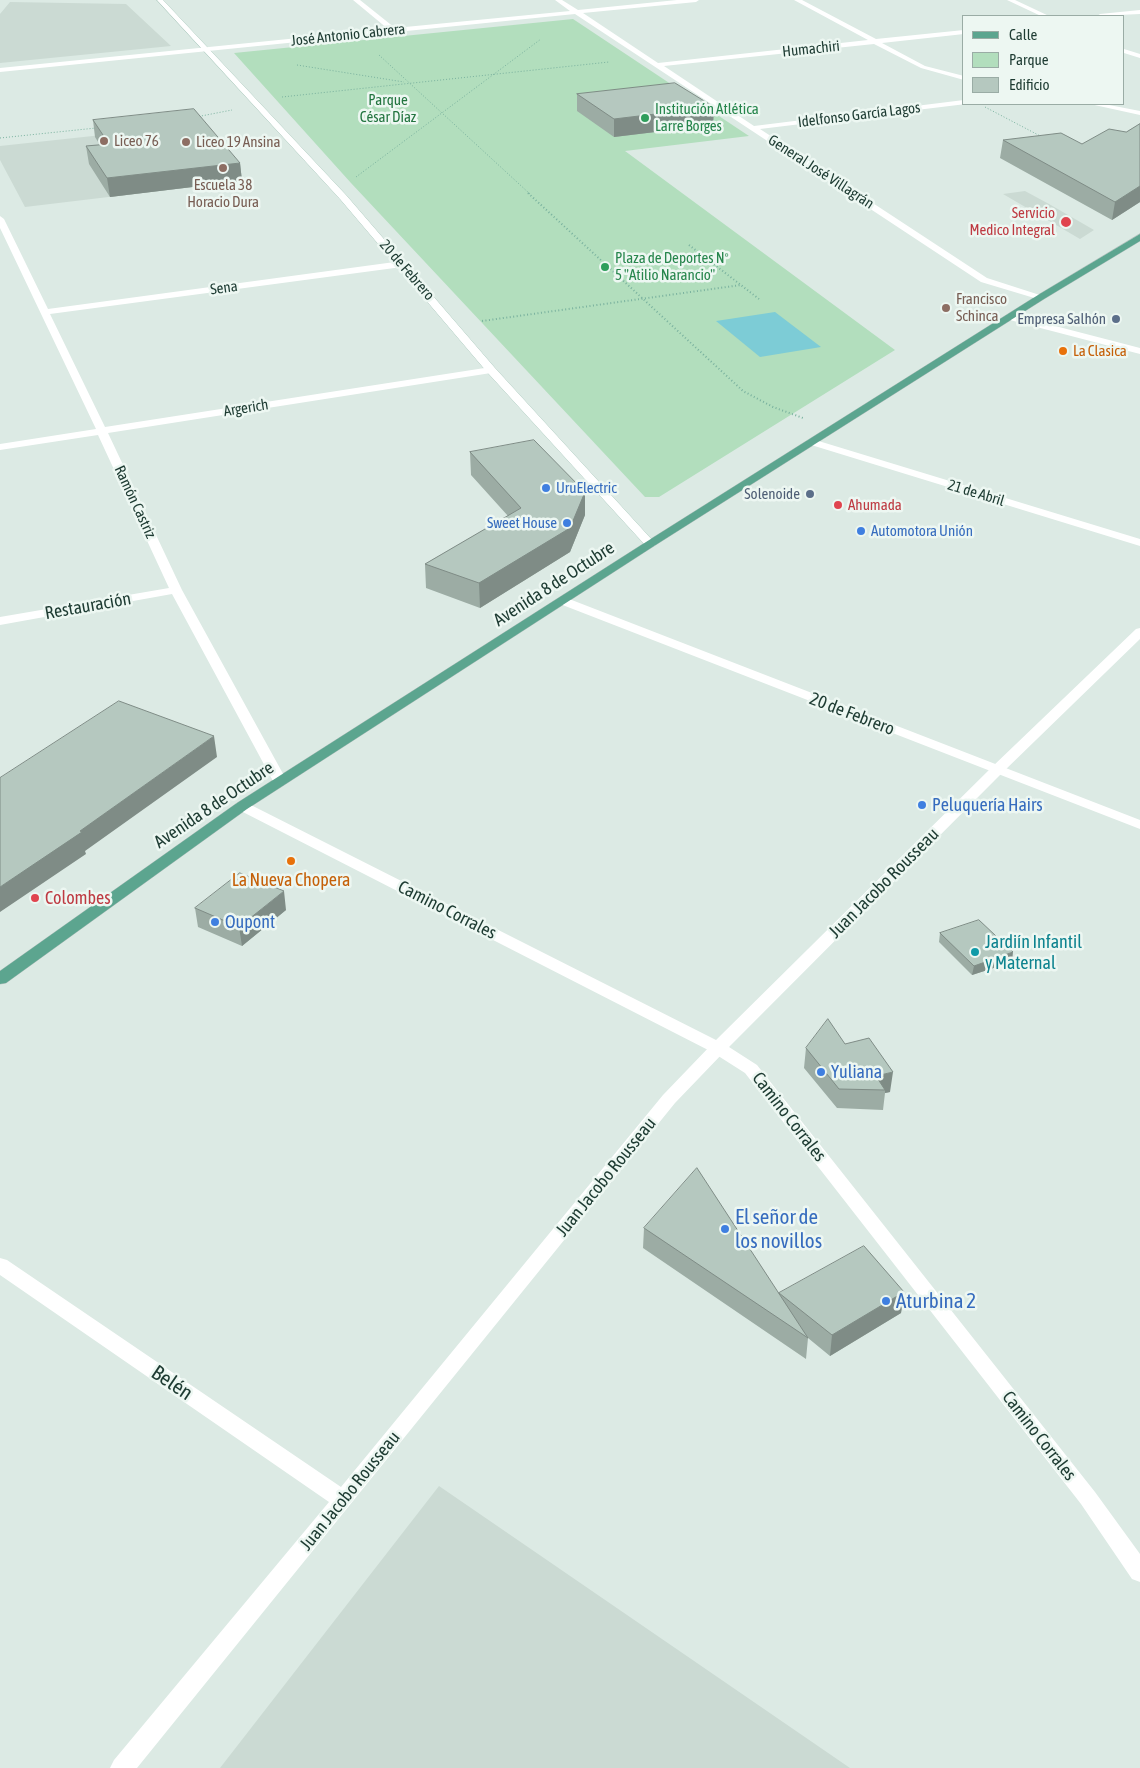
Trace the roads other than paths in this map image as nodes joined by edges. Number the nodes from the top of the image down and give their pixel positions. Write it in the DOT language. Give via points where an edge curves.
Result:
graph roads {
  1 [pos="160,0"];
  2 [pos="356,0"];
  3 [pos="558,0"];
  4 [pos="696,0"];
  5 [pos="797,0"];
  6 [pos="1010,0"];
  7 [pos="577,12"];
  8 [pos="1140,12"];
  9 [pos="1044,15"];
  10 [pos="1110,15"];
  11 [pos="394,31"];
  12 [pos="962,32"];
  13 [pos="879,42"];
  14 [pos="205,49"];
  15 [pos="1125,50"];
  16 [pos="1140,56"];
  17 [pos="657,65"];
  18 [pos="0,70"];
  19 [pos="962,77"];
  20 [pos="962,102"];
  21 [pos="1099,105"];
  22 [pos="1140,113"];
  23 [pos="754,128"];
  24 [pos="0,219"];
  25 [pos="1140,237"];
  26 [pos="402,264"];
  27 [pos="1041,297"];
  28 [pos="45,312"];
  29 [pos="1009,317"];
  30 [pos="1140,351"];
  31 [pos="491,370"];
  32 [pos="102,431"];
  33 [pos="812,442"];
  34 [pos="0,447"];
  35 [pos="1140,543"];
  36 [pos="650,544"];
  37 [pos="176,590"];
  38 [pos="564,601"];
  39 [pos="0,621"];
  40 [pos="1140,632"];
  41 [pos="997,770"];
  42 [pos="280,781"];
  43 [pos="242,806"];
  44 [pos="1140,825"];
  45 [pos="0,979"];
  46 [pos="718,1048"];
  47 [pos="0,1265"];
  48 [pos="343,1500"];
  49 [pos="1140,1572"];
  50 [pos="122,1768"];
  1 -- 14 [label="street, 20 de Febrero"];
  2 -- 11 [label="street"];
  3 -- 7 [label="street, General José Villagrán"];
  4 -- 7 [label="street, José Antonio Cabrera"];
  5 -- 13 [label="street"];
  6 -- 9 [label="street"];
  7 -- 11 [label="street, José Antonio Cabrera"];
  7 -- 17 [label="street, General José Villagrán"];
  8 -- 10 [label="street"];
  11 -- 14 [label="street, José Antonio Cabrera"];
  12 -- 13 [label="street, Humachiri"];
  13 -- 17 [label="street, Humachiri"];
  13 -- 19 [label="street" via="924,67"];
  14 -- 18 [label="street, José Antonio Cabrera"];
  14 -- 26 [label="street, 20 de Febrero"];
  15 -- 16 [label="street"];
  17 -- 23 [label="street, General José Villagrán"];
  20 -- 23 [label="street, Idelfonso García Lagos"];
  21 -- 22 [label="street"];
  23 -- 27 [label="street, General José Villagrán" via="984,280"];
  24 -- 28 [label="street, Ramón Castriz"];
  25 -- 27 [label="main road, Avenida 8 de Octubre"];
  26 -- 28 [label="street, Sena"];
  26 -- 31 [label="street, 20 de Febrero"];
  27 -- 29 [label="main road, Avenida 8 de Octubre"];
  28 -- 32 [label="street, Ramón Castriz"];
  29 -- 30 [label="street"];
  29 -- 33 [label="main road, Avenida 8 de Octubre"];
  31 -- 32 [label="street, Argerich"];
  31 -- 36 [label="street, 20 de Febrero"];
  32 -- 34 [label="street, Argerich"];
  32 -- 37 [label="street, Ramón Castriz"];
  33 -- 35 [label="street, 21 de Abril"];
  33 -- 36 [label="main road, Avenida 8 de Octubre"];
  36 -- 38 [label="main road, Avenida 8 de Octubre"];
  37 -- 39 [label="street, Restauración"];
  37 -- 42 [label="street, Ramón Castriz"];
  38 -- 41 [label="street, 20 de Febrero"];
  38 -- 42 [label="main road, Avenida 8 de Octubre"];
  40 -- 41 [label="street, Juan Jacobo Rousseau"];
  41 -- 44 [label="street, 20 de Febrero"];
  41 -- 46 [label="street, Juan Jacobo Rousseau"];
  42 -- 43 [label="main road, Avenida 8 de Octubre"];
  43 -- 45 [label="main road, Avenida 8 de Octubre"];
  43 -- 46 [label="street, Camino Corrales"];
  46 -- 48 [label="street, Juan Jacobo Rousseau" via="669,1099"];
  46 -- 49 [label="street, Camino Corrales" via="751,1069 1088,1498"];
  47 -- 48 [label="street, Belén"];
  48 -- 50 [label="street, Juan Jacobo Rousseau"];
}
